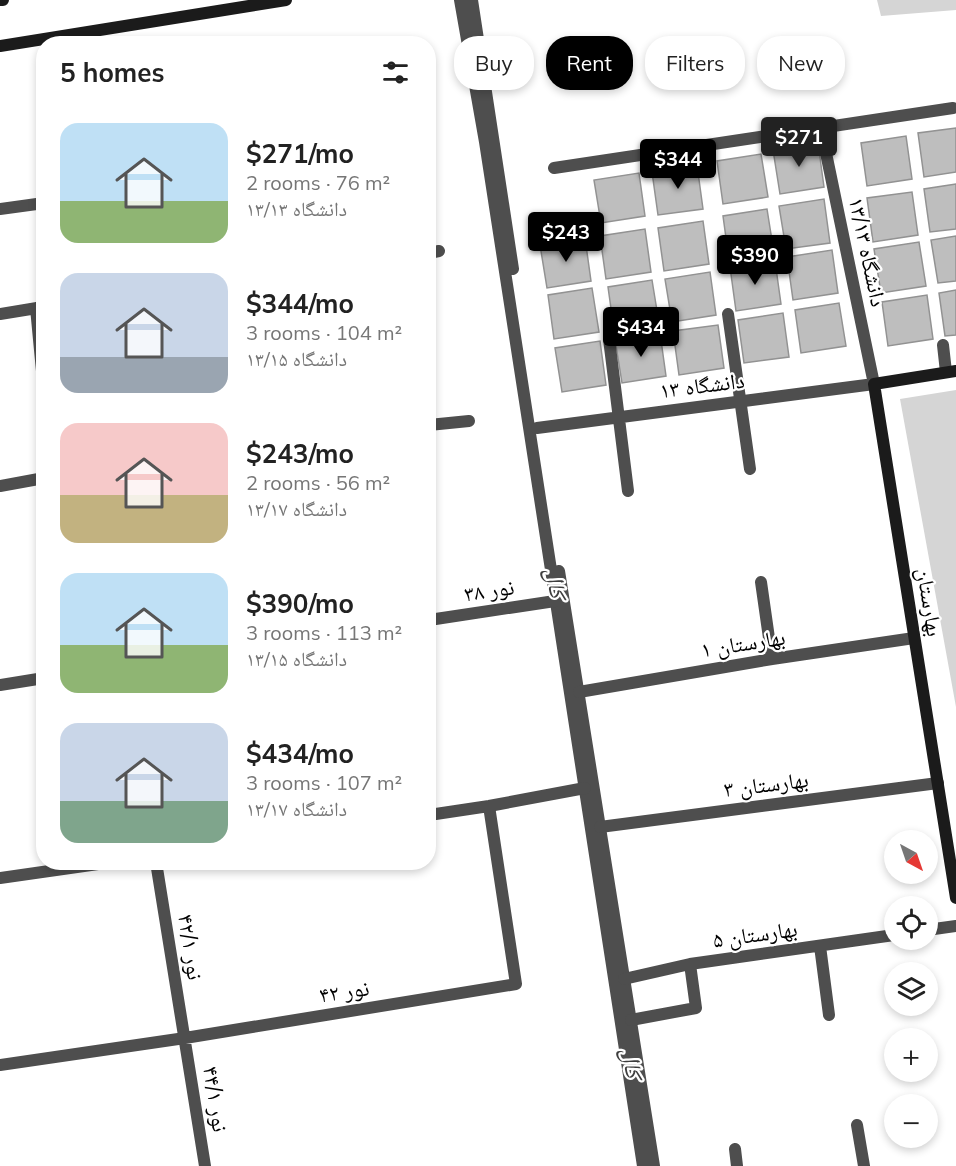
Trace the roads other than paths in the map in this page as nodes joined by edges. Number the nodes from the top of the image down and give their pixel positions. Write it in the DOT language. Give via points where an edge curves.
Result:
graph roads {
  1 [pos="286,0"];
  2 [pos="460,0"];
  3 [pos="472,0"];
  4 [pos="62,36"];
  5 [pos="36,40"];
  6 [pos="0,46"];
  7 [pos="953,108"];
  8 [pos="821,129"];
  9 [pos="554,168"];
  10 [pos="36,204"];
  11 [pos="0,209"];
  12 [pos="36,309"];
  13 [pos="0,314"];
  14 [pos="728,315"];
  15 [pos="609,339"];
  16 [pos="943,345"];
  17 [pos="951,371"];
  18 [pos="874,384"];
  19 [pos="741,402"];
  20 [pos="619,417"];
  21 [pos="469,421"];
  22 [pos="436,423"];
  23 [pos="537,428"];
  24 [pos="750,469"];
  25 [pos="36,479"];
  26 [pos="0,486"];
  27 [pos="628,491"];
  28 [pos="761,582"];
  29 [pos="555,601"];
  30 [pos="436,619"];
  31 [pos="914,638"];
  32 [pos="772,659"];
  33 [pos="36,679"];
  34 [pos="0,685"];
  35 [pos="579,692"];
  36 [pos="938,783"];
  37 [pos="585,788"];
  38 [pos="489,806"];
  39 [pos="436,814"];
  40 [pos="600,827"];
  41 [pos="56,870"];
  42 [pos="157,870"];
  43 [pos="0,878"];
  44 [pos="956,898"];
  45 [pos="956,926"];
  46 [pos="938,928"];
  47 [pos="884,936"];
  48 [pos="820,946"];
  49 [pos="690,964"];
  50 [pos="624,979"];
  51 [pos="829,1015"];
  52 [pos="631,1020"];
  53 [pos="185,1038"];
  54 [pos="0,1065"];
  55 [pos="857,1125"];
  56 [pos="735,1149"];
  57 [pos="205,1166"];
  58 [pos="643,1166"];
  59 [pos="654,1166"];
  60 [pos="737,1166"];
  61 [pos="864,1166"];
  1 -- 4 [label="street"];
  2 -- 29 [label="street"];
  3 -- 23 [label="street"];
  5 -- 6 [label="street"];
  7 -- 8 [label="street"];
  8 -- 9 [label="street"];
  8 -- 18 [label="street, دانشگاه ۱۳/۱۳"];
  10 -- 11 [label="street"];
  12 -- 13 [label="street"];
  14 -- 19 [label="street"];
  15 -- 20 [label="street"];
  16 -- 17 [label="street"];
  17 -- 18 [label="street"];
  18 -- 19 [label="street, دانشگاه ۱۳"];
  18 -- 31 [label="street, بهارستان"];
  19 -- 20 [label="street, دانشگاه ۱۳"];
  19 -- 24 [label="street"];
  20 -- 23 [label="street, دانشگاه ۱۳"];
  20 -- 27 [label="street"];
  21 -- 22 [label="street"];
  23 -- 35 [label="street"];
  25 -- 26 [label="street"];
  28 -- 32 [label="street"];
  29 -- 30 [label="street, نور ۳۸"];
  29 -- 37 [label="street"];
  31 -- 32 [label="street, بهارستان ۱"];
  31 -- 36 [label="street, بهارستان"];
  32 -- 35 [label="street, بهارستان ۱"];
  33 -- 34 [label="street"];
  35 -- 40 [label="street"];
  36 -- 40 [label="street, بهارستان ۳"];
  36 -- 44 [label="street, بهارستان"];
  37 -- 38 [label="street"];
  37 -- 58 [label="street"];
  38 -- 39 [label="street"];
  38 -- 53 [label="street, نور ۴۲" via="516,984"];
  40 -- 50 [label="street"];
  41 -- 43 [label="street"];
  42 -- 53 [label="street, نور ۴۲/۱"];
  45 -- 46 [label="street"];
  47 -- 48 [label="street, بهارستان ۵"];
  48 -- 49 [label="street, بهارستان ۵"];
  48 -- 51 [label="street"];
  49 -- 50 [label="street, بهارستان ۵"];
  49 -- 52 [label="street" via="696,1008"];
  50 -- 52 [label="street"];
  52 -- 59 [label="street"];
  53 -- 54 [label="street, نور ۴۲"];
  53 -- 57 [label="street, نور ۴۴/۱"];
  55 -- 61 [label="street"];
  56 -- 60 [label="street"];
}
